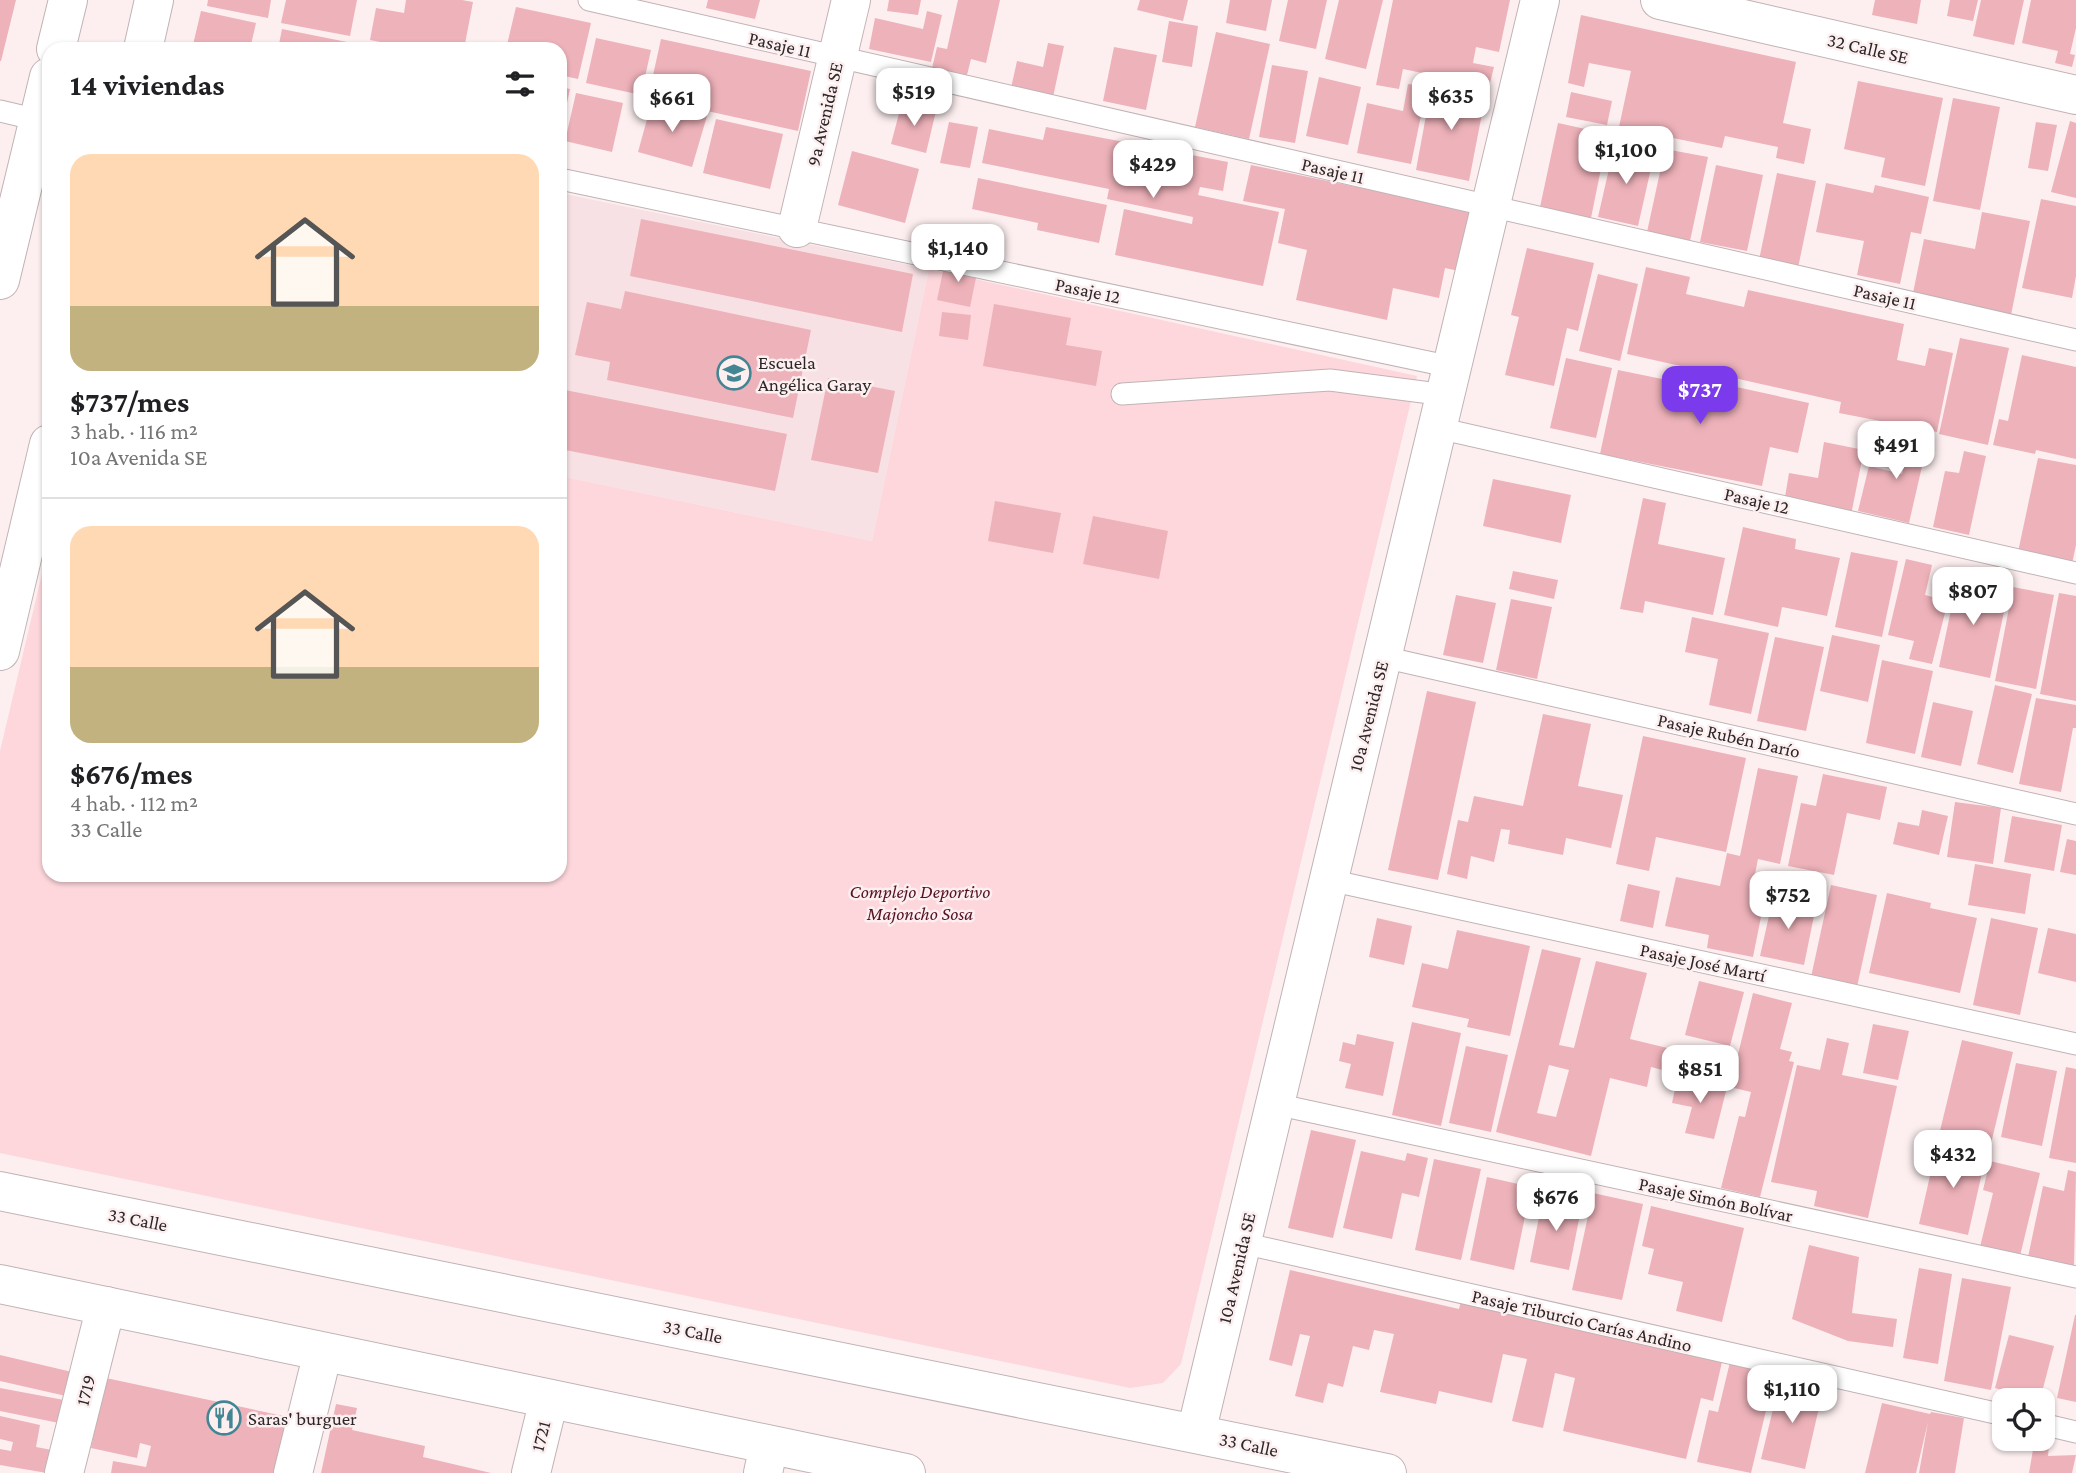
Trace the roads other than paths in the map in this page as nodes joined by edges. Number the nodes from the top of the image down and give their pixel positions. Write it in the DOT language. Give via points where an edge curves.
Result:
graph roads {
  1 [pos="68,0"];
  2 [pos="154,0"];
  3 [pos="589,0"];
  4 [pos="851,0"];
  5 [pos="1540,0"];
  6 [pos="1660,0"];
  7 [pos="58,42"];
  8 [pos="145,42"];
  9 [pos="837,57"];
  10 [pos="2076,95"];
  11 [pos="42,104"];
  12 [pos="0,111"];
  13 [pos="38,120"];
  14 [pos="567,180"];
  15 [pos="1491,206"];
  16 [pos="797,229"];
  17 [pos="0,280"];
  18 [pos="2076,340"];
  19 [pos="1122,394"];
  20 [pos="1445,396"];
  21 [pos="42,474"];
  22 [pos="2076,573"];
  23 [pos="0,651"];
  24 [pos="1383,657"];
  25 [pos="2076,814"];
  26 [pos="1329,880"];
  27 [pos="2076,1044"];
  28 [pos="1275,1104"];
  29 [pos="0,1191"];
  30 [pos="1242,1243"];
  31 [pos="2076,1277"];
  32 [pos="0,1284"];
  33 [pos="106,1306"];
  34 [pos="323,1352"];
  35 [pos="549,1399"];
  36 [pos="1992,1412"];
  37 [pos="2055,1427"];
  38 [pos="2076,1432"];
  39 [pos="1196,1433"];
  40 [pos="766,1459"];
  41 [pos="64,1473"];
  42 [pos="293,1473"];
  43 [pos="531,1473"];
  44 [pos="906,1473"];
  45 [pos="1387,1473"];
  1 -- 7 [label="street"];
  2 -- 8 [label="street"];
  3 -- 9 [label="lane, Pasaje 11"];
  4 -- 9 [label="street, 9a Avenida SE"];
  5 -- 15 [label="street, 10a Avenida SE"];
  6 -- 10 [label="street, 32 Calle SE"];
  9 -- 15 [label="lane, Pasaje 11"];
  9 -- 16 [label="street, 9a Avenida SE"];
  11 -- 13 [label="street"];
  12 -- 13 [label="lane"];
  13 -- 17 [label="street"];
  14 -- 16 [label="lane, Pasaje 12"];
  15 -- 18 [label="lane, Pasaje 11"];
  15 -- 20 [label="street, 10a Avenida SE"];
  16 -- 20 [label="lane, Pasaje 12"];
  19 -- 20 [label="lane" via="1330,380"];
  20 -- 22 [label="lane, Pasaje 12"];
  20 -- 24 [label="street, 10a Avenida SE"];
  21 -- 23 [label="street"];
  24 -- 25 [label="lane, Pasaje Rubén Darío"];
  24 -- 26 [label="street, 10a Avenida SE"];
  26 -- 27 [label="lane, Pasaje José Martí"];
  26 -- 28 [label="street, 10a Avenida SE"];
  28 -- 30 [label="street, 10a Avenida SE"];
  28 -- 31 [label="lane, Pasaje Simón Bolívar"];
  29 -- 39 [label="street, 33 Calle"];
  30 -- 36 [label="lane, Pasaje Tiburcio Carías Andino"];
  30 -- 39 [label="street, 10a Avenida SE"];
  32 -- 33 [label="street"];
  33 -- 34 [label="street"];
  33 -- 41 [label="street, 1719"];
  34 -- 35 [label="street"];
  34 -- 42 [label="street"];
  35 -- 40 [label="street"];
  35 -- 43 [label="street, 1721"];
  37 -- 38 [label="lane"];
  39 -- 45 [label="street, 33 Calle"];
  40 -- 44 [label="street"];
}
